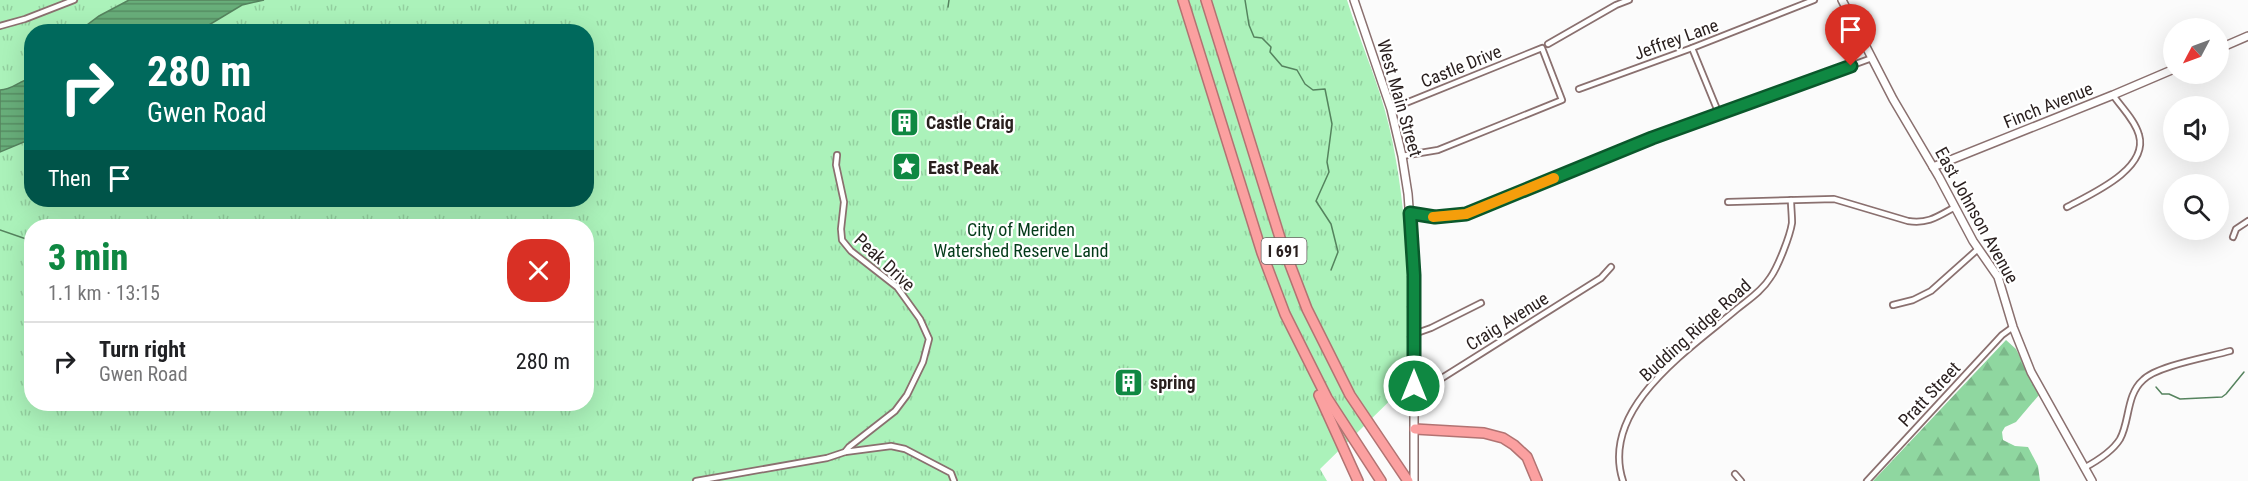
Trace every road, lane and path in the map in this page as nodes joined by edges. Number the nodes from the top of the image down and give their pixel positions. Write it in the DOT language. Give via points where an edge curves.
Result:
graph roads {
  1 [pos="74,0"];
  2 [pos="1183,0"];
  3 [pos="1206,0"];
  4 [pos="1354,0"];
  5 [pos="1629,0"];
  6 [pos="1814,0"];
  7 [pos="1842,0"];
  8 [pos="0,26"];
  9 [pos="2248,36"];
  10 [pos="1548,44"];
  11 [pos="2229,44"];
  12 [pos="1692,48"];
  13 [pos="1872,58"];
  14 [pos="2163,74"];
  15 [pos="1579,89"];
  16 [pos="2113,95"];
  17 [pos="1391,109"];
  18 [pos="1719,114"];
  19 [pos="837,155"];
  20 [pos="1402,156"];
  21 [pos="1933,167"];
  22 [pos="1791,200"];
  23 [pos="1728,202"];
  24 [pos="1955,207"];
  25 [pos="2067,207"];
  26 [pos="1410,213"];
  27 [pos="2248,221"];
  28 [pos="2233,237"];
  29 [pos="1978,249"];
  30 [pos="1611,267"];
  31 [pos="1481,303"];
  32 [pos="1893,305"];
  33 [pos="2013,327"];
  34 [pos="1414,334"];
  35 [pos="1302,351"];
  36 [pos="2230,351"];
  37 [pos="1414,395"];
  38 [pos="1414,429"];
  39 [pos="1455,433"];
  40 [pos="845,452"];
  41 [pos="2084,468"];
  42 [pos="1735,474"];
  43 [pos="1413,479"];
  44 [pos="696,481"];
  45 [pos="954,481"];
  46 [pos="1358,481"];
  47 [pos="1381,481"];
  48 [pos="1532,481"];
  49 [pos="1537,481"];
  50 [pos="1623,481"];
  51 [pos="1741,481"];
  52 [pos="1867,481"];
  53 [pos="2092,481"];
  1 -- 8 [label="street"];
  2 -- 35 [label="highway, I 691" via="1262,253"];
  3 -- 43 [label="highway, I 691" via="1301,295 1341,379 1390,456"];
  4 -- 17 [label="street, West Main Street"];
  5 -- 10 [label="street"];
  6 -- 12 [label="street, Jeffrey Lane"];
  7 -- 13 [label="street, East Johnson Avenue"];
  9 -- 11 [label="street"];
  12 -- 15 [label="street, Jeffrey Lane"];
  12 -- 18 [label="street"];
  13 -- 18 [label="street"];
  13 -- 21 [label="street, East Johnson Avenue"];
  14 -- 16 [label="street, Finch Avenue"];
  16 -- 21 [label="street, Finch Avenue"];
  16 -- 25 [label="street" via="2140,136 2138,156 2103,189"];
  17 -- 20 [label="street, West Main Street"];
  17 -- 20 [label="street, Castle Drive" via="1542,48 1562,100 1438,150"];
  18 -- 26 [label="street" via="1466,214 1435,217"];
  19 -- 40 [label="street, Peak Drive" via="844,202 840,233 843,243 897,287 929,339 907,395 895,411"];
  20 -- 26 [label="street, West Main Street"];
  21 -- 24 [label="street, East Johnson Avenue"];
  22 -- 23 [label="street"];
  22 -- 24 [label="street" via="1834,199 1918,223"];
  22 -- 50 [label="street, Budding Ridge Road" via="1790,230 1770,280 1656,378 1631,416 1619,448"];
  24 -- 29 [label="street, East Johnson Avenue"];
  26 -- 34 [label="street, West Main Street"];
  27 -- 28 [label="street" via="2236,229"];
  29 -- 32 [label="street" via="1931,291"];
  29 -- 33 [label="street, East Johnson Avenue" via="1998,276"];
  30 -- 37 [label="street, Craig Avenue" via="1601,278"];
  31 -- 34 [label="street"];
  33 -- 41 [label="street, East Johnson Avenue" via="2031,372"];
  33 -- 52 [label="street, Pratt Street"];
  34 -- 37 [label="street, West Main Street"];
  35 -- 46 [label="highway"];
  35 -- 47 [label="highway, I 691" via="1344,428"];
  36 -- 41 [label="street" via="2144,378 2133,393 2119,441"];
  37 -- 38 [label="street, West Main Street"];
  38 -- 39 [label="highway"];
  38 -- 43 [label="street, West Main Street"];
  39 -- 48 [label="highway" via="1507,446 1523,460"];
  39 -- 49 [label="highway" via="1489,434 1509,441 1528,459"];
  40 -- 44 [label="street, Peak Drive"];
  40 -- 45 [label="street" via="891,446 905,449 951,473"];
  41 -- 53 [label="street, East Johnson Avenue"];
  42 -- 51 [label="street"];
}
